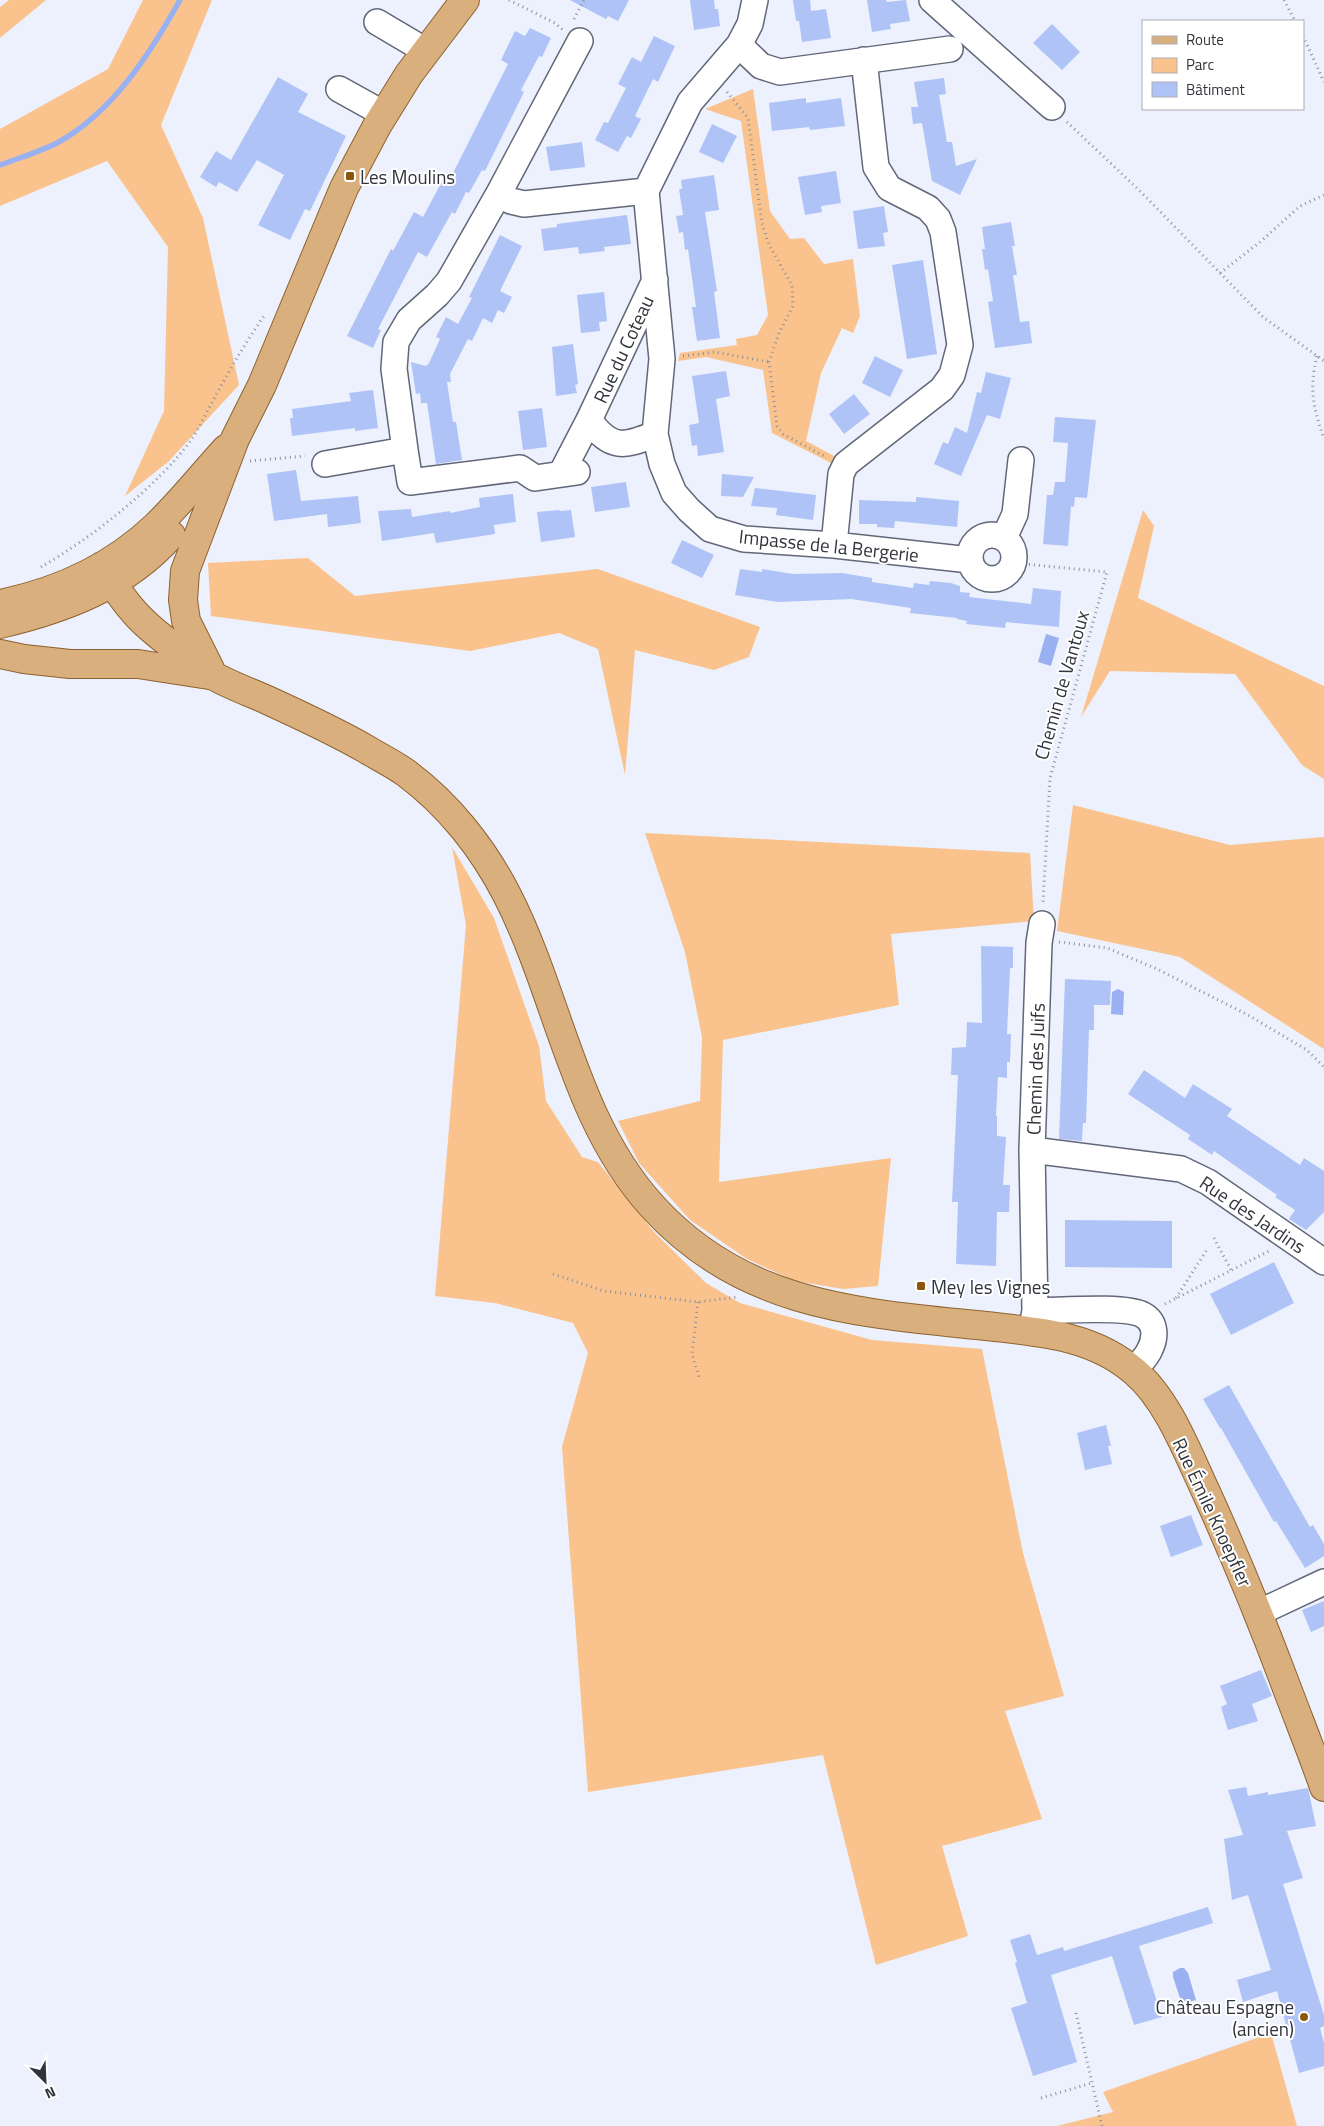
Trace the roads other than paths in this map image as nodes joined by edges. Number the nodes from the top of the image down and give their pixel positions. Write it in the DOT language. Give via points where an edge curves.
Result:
graph roads {
  1 [pos="465,0"];
  2 [pos="755,0"];
  3 [pos="932,0"];
  4 [pos="377,22"];
  5 [pos="573,37"];
  6 [pos="738,45"];
  7 [pos="950,49"];
  8 [pos="426,51"];
  9 [pos="864,60"];
  10 [pos="339,89"];
  11 [pos="1052,107"];
  12 [pos="384,114"];
  13 [pos="646,192"];
  14 [pos="498,196"];
  15 [pos="656,278"];
  16 [pos="589,420"];
  17 [pos="655,434"];
  18 [pos="232,449"];
  19 [pos="405,450"];
  20 [pos="1021,460"];
  21 [pos="326,464"];
  22 [pos="674,493"];
  23 [pos="1004,538"];
  24 [pos="834,545"];
  25 [pos="970,560"];
  26 [pos="107,574"];
  27 [pos="0,604"];
  28 [pos="0,624"];
  29 [pos="0,654"];
  30 [pos="213,676"];
  31 [pos="1042,924"];
  32 [pos="1032,1150"];
  33 [pos="1324,1262"];
  34 [pos="1025,1324"];
  35 [pos="1134,1370"];
  36 [pos="1324,1582"];
  37 [pos="1258,1613"];
  38 [pos="1324,1788"];
  1 -- 8 [label="main road"];
  2 -- 6 [label="street" via="750,24"];
  3 -- 11 [label="street"];
  4 -- 8 [label="street"];
  5 -- 14 [label="street"];
  6 -- 9 [label="street" via="761,66 780,72"];
  6 -- 13 [label="street" via="690,102"];
  7 -- 9 [label="street"];
  8 -- 12 [label="main road"];
  9 -- 24 [label="street" via="876,167 889,188 928,208 938,219 943,232 960,344 952,375 942,390 846,464 841,474"];
  10 -- 12 [label="street"];
  12 -- 18 [label="main road" via="344,188"];
  13 -- 14 [label="street" via="524,204"];
  13 -- 15 [label="street, Rue du Coteau"];
  14 -- 19 [label="street" via="449,281 409,320 396,342 394,369"];
  15 -- 16 [label="street, Rue du Coteau"];
  15 -- 17 [label="street, Rue du Coteau" via="662,358"];
  16 -- 17 [label="street, Rue du Coteau" via="598,433 613,443 632,444"];
  16 -- 19 [label="street, Rue du Coteau" via="569,473 535,478 520,468 410,482"];
  17 -- 22 [label="street, Rue du Coteau" via="662,464"];
  18 -- 26 [label="main road" via="209,489 167,539 143,562"];
  18 -- 30 [label="main road" via="185,571 183,600 186,621"];
  19 -- 21 [label="street"];
  20 -- 23 [label="street" via="1015,514"];
  22 -- 24 [label="street, Impasse de la Bergerie" via="710,529 744,540"];
  23 -- 25 [label="street" via="985,536 976,542"];
  23 -- 25 [label="street" via="1013,549 1014,563 1004,576 986,579 978,575"];
  24 -- 25 [label="street, Impasse de la Bergerie"];
  26 -- 27 [label="main road"];
  26 -- 28 [label="main road" via="84,598 54,610"];
  26 -- 30 [label="main road" via="129,608 150,630"];
  29 -- 30 [label="main road" via="70,664 138,664"];
  30 -- 34 [label="main road, Rue Émile Knoepfler" via="332,730 406,772 453,816 507,896 585,1095 618,1160 652,1207 685,1238 755,1282 793,1296 883,1315"];
  31 -- 32 [label="street, Chemin des Juifs"];
  32 -- 33 [label="street, Rue des Jardins" via="1181,1169 1208,1182"];
  32 -- 34 [label="street, Chemin des Juifs"];
  34 -- 35 [label="main road, Rue Émile Knoepfler" via="1088,1344"];
  34 -- 35 [label="street" via="1123,1310 1143,1315 1153,1325 1154,1338 1150,1351"];
  35 -- 37 [label="main road, Rue Émile Knoepfler" via="1159,1400 1190,1457"];
  36 -- 37 [label="street"];
  37 -- 38 [label="main road, Rue Émile Knoepfler"];
}
